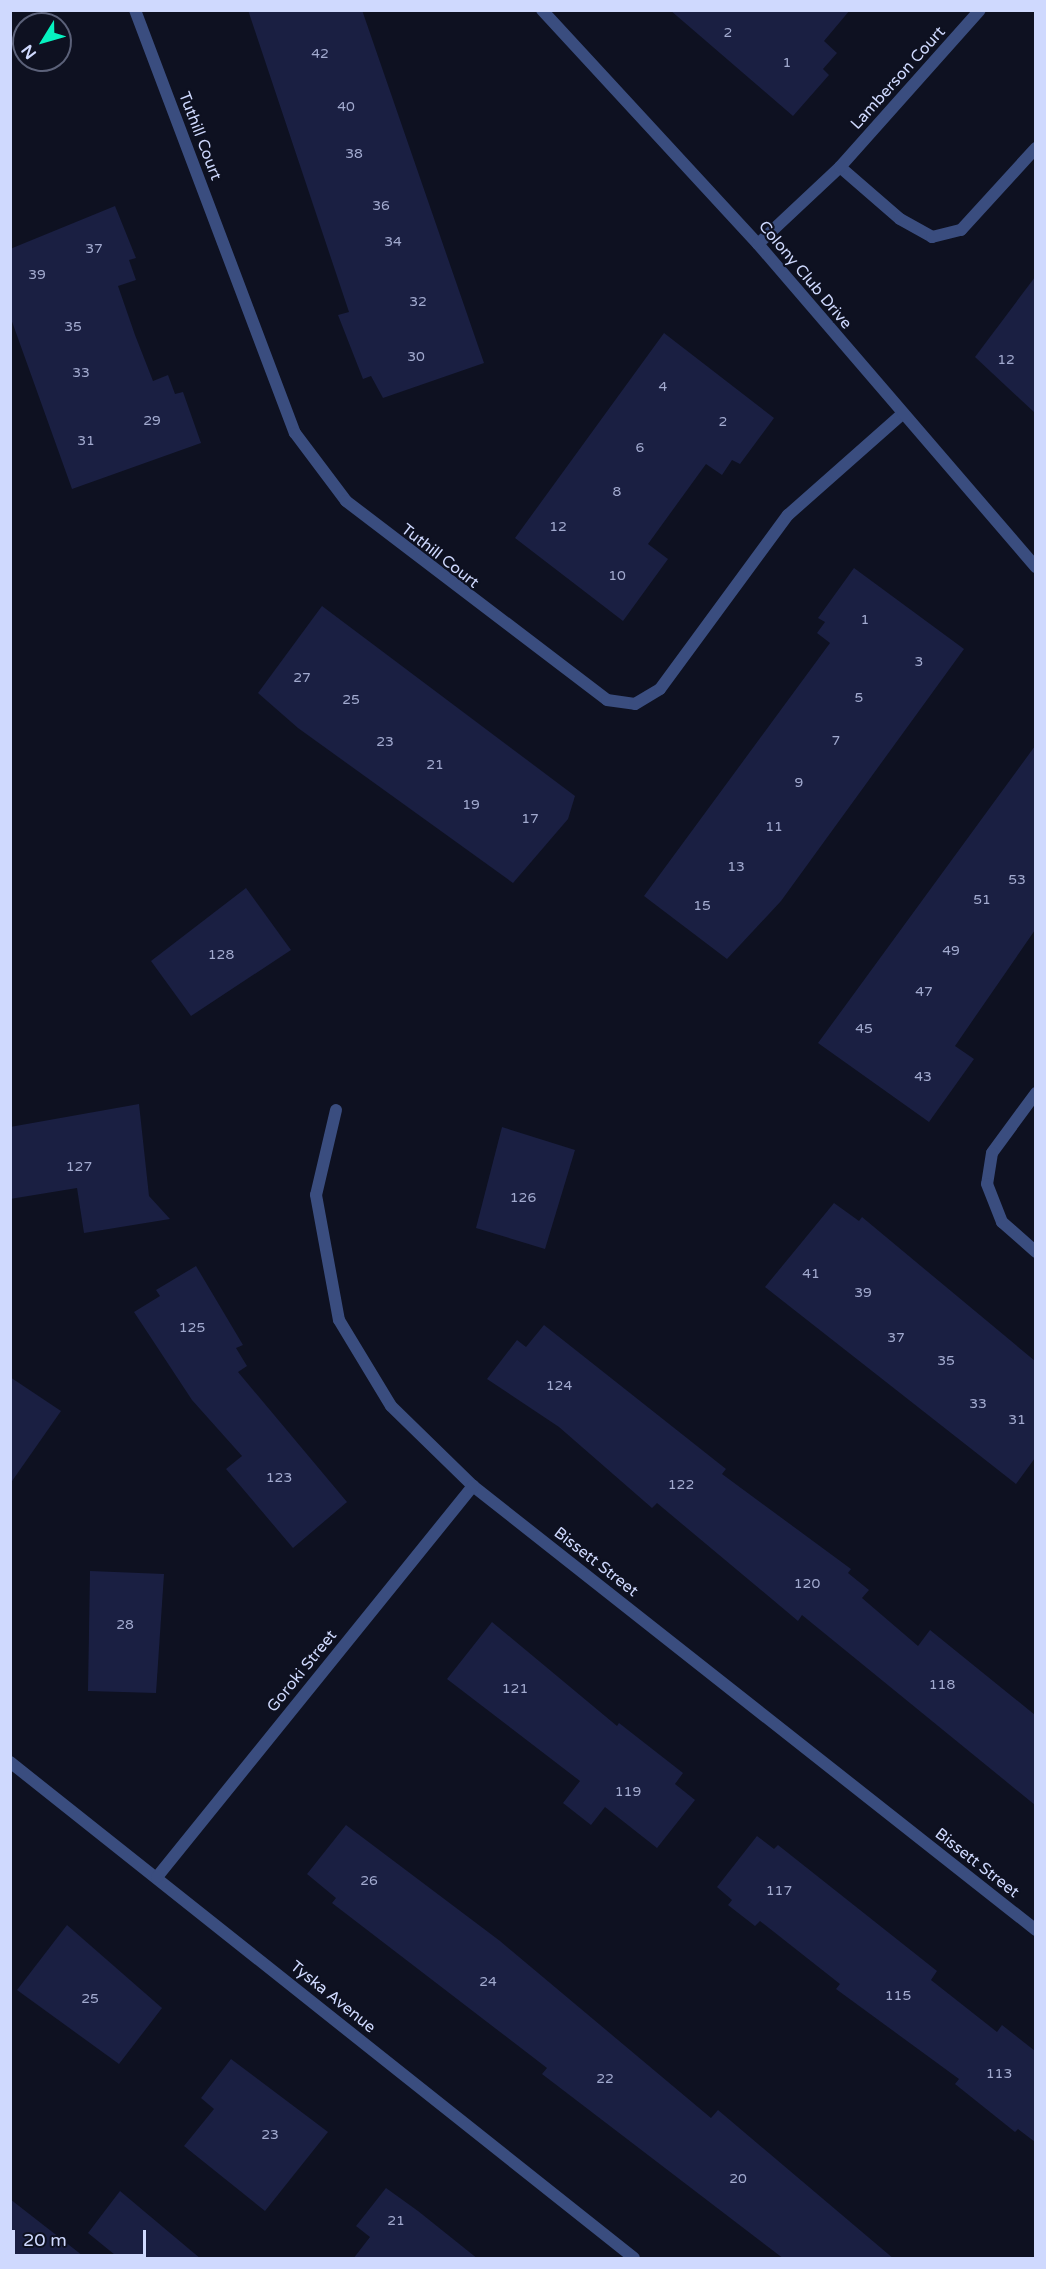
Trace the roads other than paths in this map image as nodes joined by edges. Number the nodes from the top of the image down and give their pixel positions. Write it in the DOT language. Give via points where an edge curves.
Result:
graph roads {
  1 [pos="135,10"];
  2 [pos="542,10"];
  3 [pos="980,10"];
  4 [pos="1035,148"];
  5 [pos="840,167"];
  6 [pos="758,244"];
  7 [pos="901,415"];
  8 [pos="1035,567"];
  9 [pos="1035,1093"];
  10 [pos="336,1110"];
  11 [pos="1035,1252"];
  12 [pos="473,1485"];
  13 [pos="10,1762"];
  14 [pos="157,1877"];
  15 [pos="1035,1930"];
  16 [pos="634,2259"];
  1 -- 7 [label="street, Tuthill Court" via="295,433 346,501 607,700 635,704 660,689 788,515"];
  2 -- 6 [label="street, Colony Club Drive"];
  3 -- 5 [label="street, Lamberson Court"];
  4 -- 5 [label="street" via="961,230 932,237 900,219"];
  5 -- 6 [label="street, Lamberson Court"];
  6 -- 7 [label="street, Colony Club Drive"];
  7 -- 8 [label="street, Colony Club Drive"];
  9 -- 11 [label="street" via="992,1153 987,1184 1002,1222"];
  10 -- 12 [label="street, Bissett Street" via="316,1195 339,1320 391,1406"];
  12 -- 14 [label="street, Goroki Street"];
  12 -- 15 [label="street, Bissett Street"];
  13 -- 14 [label="street, Tyska Avenue"];
  14 -- 16 [label="street, Tyska Avenue"];
}
